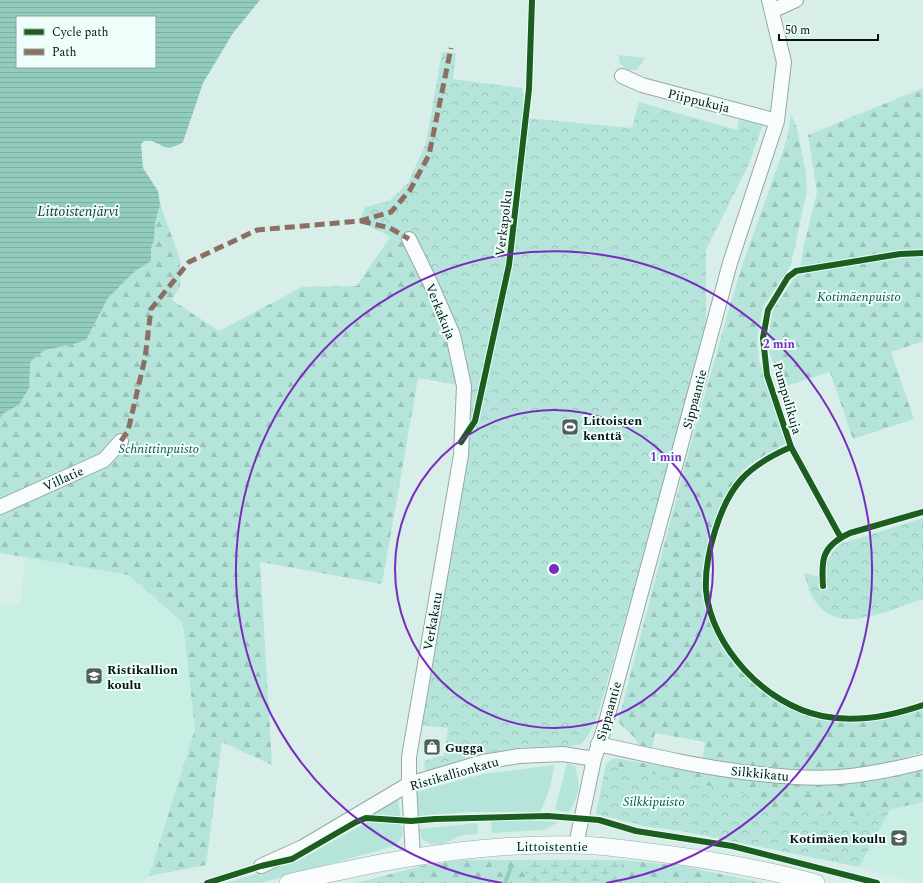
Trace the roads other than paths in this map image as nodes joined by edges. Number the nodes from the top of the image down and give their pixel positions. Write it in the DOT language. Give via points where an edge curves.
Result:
graph roads {
  1 [pos="796,0"];
  2 [pos="770,6"];
  3 [pos="622,76"];
  4 [pos="776,121"];
  5 [pos="409,239"];
  6 [pos="464,386"];
  7 [pos="121,441"];
  8 [pos="0,507"];
  9 [pos="598,744"];
  10 [pos="594,759"];
  11 [pos="923,762"];
  12 [pos="409,784"];
  13 [pos="576,845"];
  14 [pos="413,857"];
  15 [pos="261,866"];
  16 [pos="288,883"];
  17 [pos="816,883"];
  1 -- 2 [label="street"];
  2 -- 4 [label="street, Sippaantie" via="784,62"];
  3 -- 4 [label="street, Piippukuja" via="642,85"];
  4 -- 9 [label="street, Sippaantie" via="730,263"];
  5 -- 6 [label="street, Verkakuja" via="453,334"];
  6 -- 12 [label="street, Verkakatu" via="461,455 409,757"];
  7 -- 8 [label="street, Villatie" via="104,460"];
  9 -- 10 [label="street, Sippaantie"];
  9 -- 11 [label="street, Silkkikatu" via="687,764 793,777 839,778 867,775"];
  10 -- 12 [label="street, Ristikallionkatu" via="563,754 519,756 483,762"];
  10 -- 13 [label="street, Sippaantie"];
  12 -- 14 [label="street, Verkakatu"];
  12 -- 15 [label="street, Ristikallionkatu" via="303,847"];
  13 -- 14 [label="street, Littoistentie" via="480,848"];
  13 -- 17 [label="street, Littoistentie" via="716,861"];
  14 -- 16 [label="street, Littoistentie"];
}
